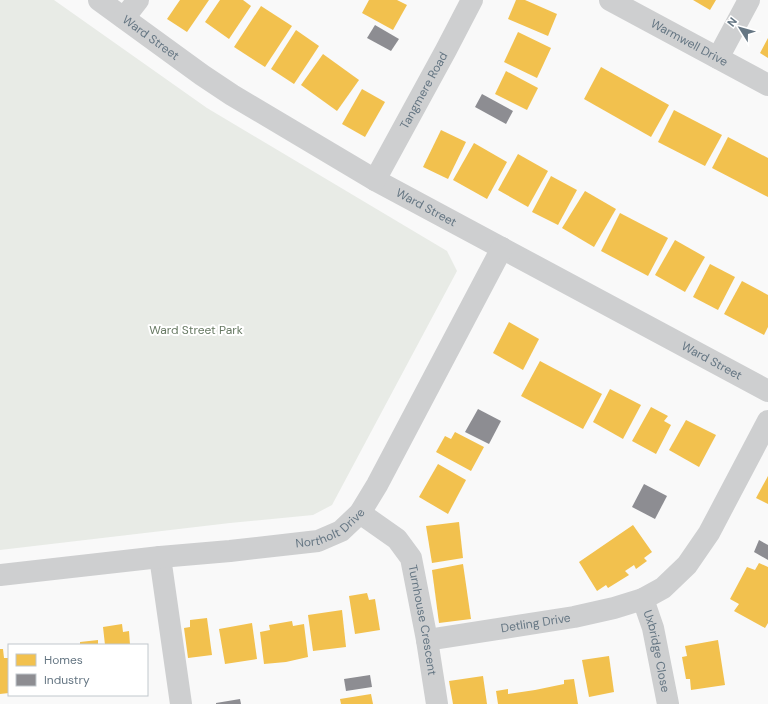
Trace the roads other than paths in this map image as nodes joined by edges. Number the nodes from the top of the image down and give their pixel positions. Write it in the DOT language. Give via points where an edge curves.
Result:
graph roads {
  1 [pos="99,0"];
  2 [pos="138,0"];
  3 [pos="472,0"];
  4 [pos="610,0"];
  5 [pos="748,0"];
  6 [pos="124,18"];
  7 [pos="718,58"];
  8 [pos="768,85"];
  9 [pos="375,180"];
  10 [pos="502,248"];
  11 [pos="768,392"];
  12 [pos="768,421"];
  13 [pos="360,513"];
  14 [pos="160,557"];
  15 [pos="0,574"];
  16 [pos="643,599"];
  17 [pos="427,640"];
  18 [pos="181,704"];
  19 [pos="437,704"];
  20 [pos="668,704"];
  1 -- 6 [label="street, Ward Street"];
  2 -- 6 [label="street"];
  3 -- 9 [label="street, Tangmere Road"];
  4 -- 7 [label="street, Warmwell Drive"];
  5 -- 7 [label="street"];
  6 -- 9 [label="street, Ward Street" via="232,95"];
  7 -- 8 [label="street, Warmwell Drive"];
  9 -- 10 [label="street, Ward Street"];
  10 -- 11 [label="street, Ward Street"];
  10 -- 13 [label="street, Northolt Drive"];
  12 -- 16 [label="street, Detling Drive" via="701,546 687,565 663,588"];
  13 -- 14 [label="street, Northolt Drive" via="341,531 318,541"];
  13 -- 17 [label="street, Turnhouse Crescent" via="397,538 410,558"];
  14 -- 15 [label="street, Northolt Drive"];
  14 -- 18 [label="street"];
  16 -- 17 [label="street, Detling Drive" via="574,617"];
  16 -- 20 [label="street, Uxbridge Close" via="653,628"];
  17 -- 19 [label="street, Turnhouse Crescent"];
}
